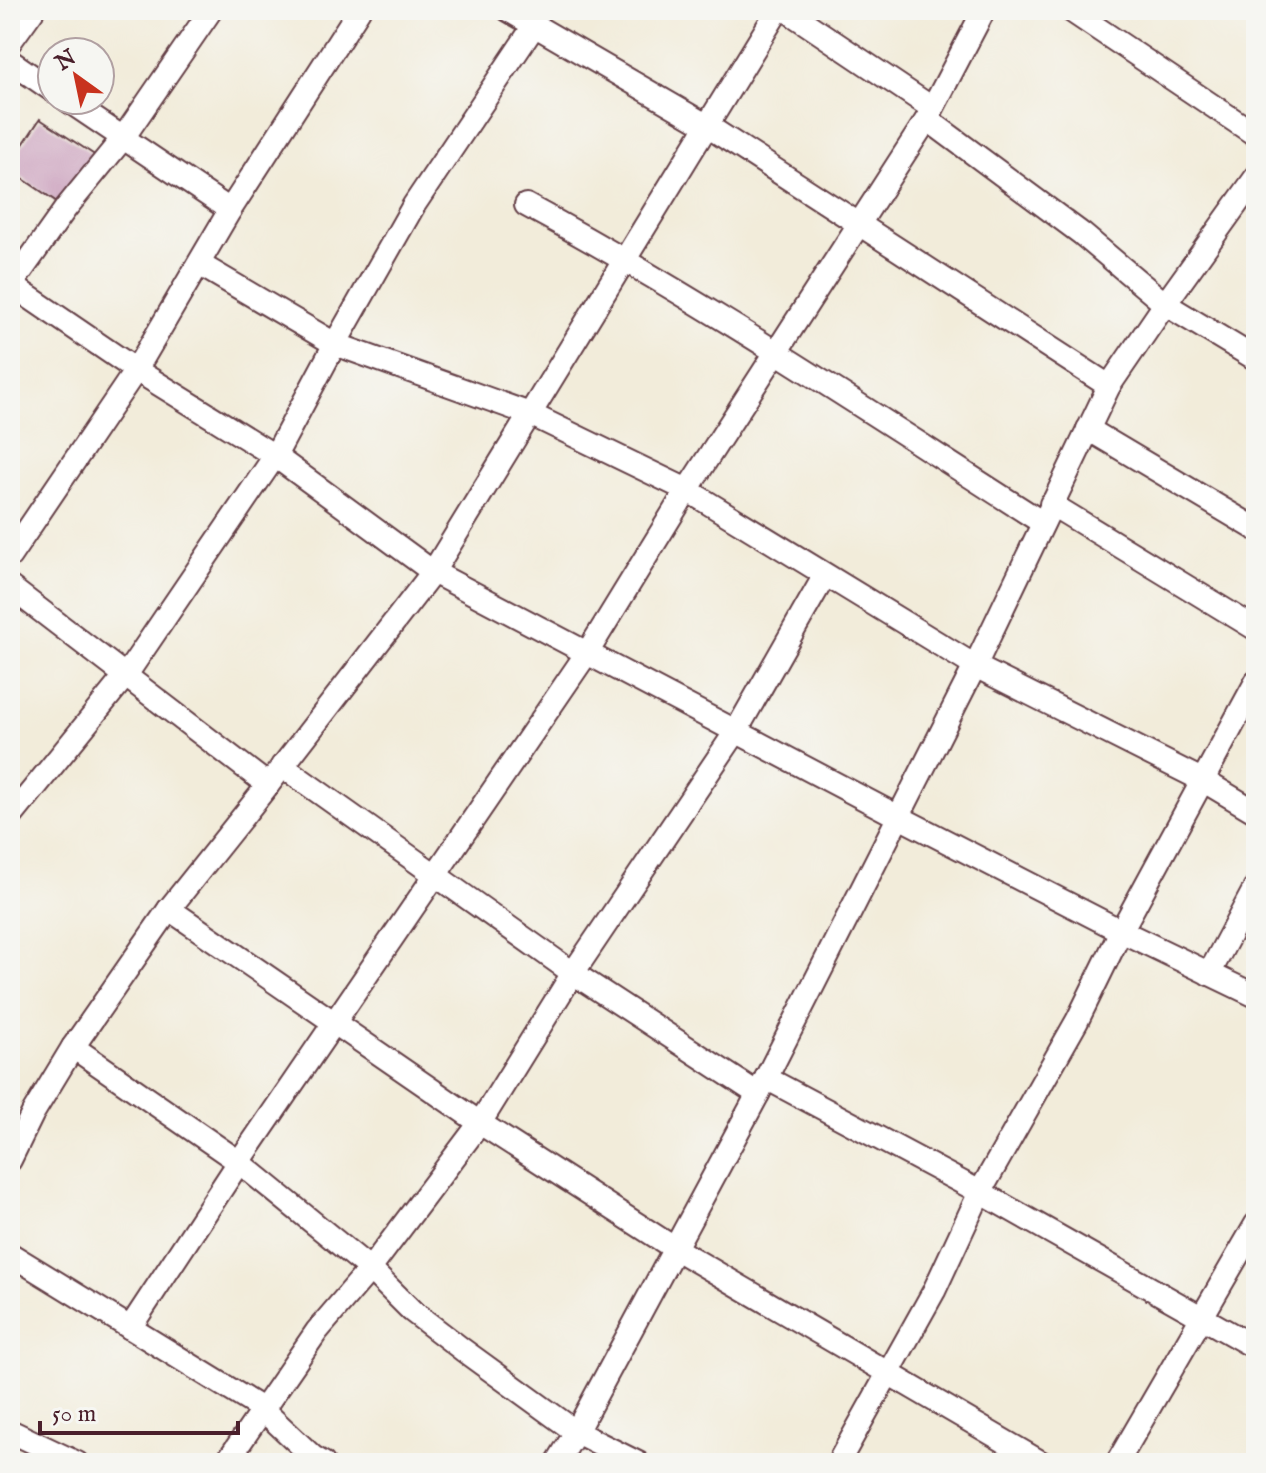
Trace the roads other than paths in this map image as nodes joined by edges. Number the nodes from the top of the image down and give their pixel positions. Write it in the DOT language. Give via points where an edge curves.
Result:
graph roads {
  1 [pos="33,10"];
  2 [pos="211,10"];
  3 [pos="359,10"];
  4 [pos="508,10"];
  5 [pos="778,10"];
  6 [pos="786,10"];
  7 [pos="984,10"];
  8 [pos="1070,10"];
  9 [pos="534,26"];
  10 [pos="10,42"];
  11 [pos="10,61"];
  12 [pos="36,79"];
  13 [pos="930,114"];
  14 [pos="91,116"];
  15 [pos="706,125"];
  16 [pos="1256,135"];
  17 [pos="123,138"];
  18 [pos="1256,177"];
  19 [pos="526,205"];
  20 [pos="230,210"];
  21 [pos="858,223"];
  22 [pos="626,259"];
  23 [pos="199,264"];
  24 [pos="11,285"];
  25 [pos="1165,304"];
  26 [pos="335,344"];
  27 [pos="777,352"];
  28 [pos="1256,359"];
  29 [pos="136,370"];
  30 [pos="1109,386"];
  31 [pos="530,414"];
  32 [pos="1088,429"];
  33 [pos="275,456"];
  34 [pos="687,490"];
  35 [pos="1047,514"];
  36 [pos="1256,529"];
  37 [pos="10,556"];
  38 [pos="433,572"];
  39 [pos="825,575"];
  40 [pos="10,587"];
  41 [pos="1256,629"];
  42 [pos="587,653"];
  43 [pos="975,666"];
  44 [pos="126,675"];
  45 [pos="1256,682"];
  46 [pos="735,733"];
  47 [pos="282,766"];
  48 [pos="1204,781"];
  49 [pos="268,785"];
  50 [pos="1256,812"];
  51 [pos="897,816"];
  52 [pos="10,818"];
  53 [pos="435,874"];
  54 [pos="1256,886"];
  55 [pos="169,909"];
  56 [pos="1121,931"];
  57 [pos="573,973"];
  58 [pos="1209,974"];
  59 [pos="1256,996"];
  60 [pos="334,1024"];
  61 [pos="73,1047"];
  62 [pos="762,1086"];
  63 [pos="480,1123"];
  64 [pos="10,1160"];
  65 [pos="239,1162"];
  66 [pos="980,1192"];
  67 [pos="1256,1224"];
  68 [pos="674,1248"];
  69 [pos="10,1254"];
  70 [pos="370,1269"];
  71 [pos="1201,1316"];
  72 [pos="130,1328"];
  73 [pos="1256,1348"];
  74 [pos="889,1372"];
  75 [pos="262,1409"];
  76 [pos="10,1431"];
  77 [pos="576,1432"];
  78 [pos="77,1463"];
  79 [pos="226,1463"];
  80 [pos="323,1463"];
  81 [pos="557,1463"];
  82 [pos="638,1463"];
  83 [pos="838,1463"];
  84 [pos="1042,1463"];
  85 [pos="1117,1463"];
  1 -- 10 [label="street"];
  2 -- 17 [label="street"];
  3 -- 20 [label="street"];
  4 -- 9 [label="street"];
  5 -- 15 [label="street"];
  6 -- 13 [label="street"];
  7 -- 13 [label="street"];
  8 -- 16 [label="street"];
  9 -- 15 [label="street"];
  9 -- 26 [label="street" via="414,205"];
  11 -- 12 [label="street"];
  13 -- 21 [label="street"];
  13 -- 25 [label="street"];
  14 -- 17 [label="street"];
  15 -- 21 [label="street"];
  15 -- 22 [label="street"];
  17 -- 20 [label="street"];
  17 -- 24 [label="street"];
  18 -- 25 [label="street"];
  19 -- 22 [label="street"];
  20 -- 23 [label="street"];
  21 -- 27 [label="street"];
  21 -- 30 [label="street"];
  22 -- 27 [label="street"];
  22 -- 31 [label="street"];
  23 -- 26 [label="street"];
  23 -- 29 [label="street"];
  24 -- 29 [label="street"];
  25 -- 28 [label="street"];
  25 -- 30 [label="street"];
  26 -- 31 [label="street"];
  26 -- 33 [label="street"];
  27 -- 34 [label="street"];
  27 -- 35 [label="street"];
  29 -- 33 [label="street"];
  29 -- 37 [label="street"];
  30 -- 32 [label="street"];
  31 -- 34 [label="street"];
  31 -- 38 [label="street"];
  32 -- 35 [label="street"];
  32 -- 36 [label="street"];
  33 -- 38 [label="street"];
  33 -- 44 [label="street"];
  34 -- 39 [label="street"];
  34 -- 42 [label="street"];
  35 -- 41 [label="street"];
  35 -- 43 [label="street"];
  38 -- 42 [label="street"];
  38 -- 47 [label="street"];
  39 -- 43 [label="street"];
  39 -- 46 [label="street"];
  40 -- 44 [label="street"];
  42 -- 46 [label="street"];
  42 -- 53 [label="street"];
  43 -- 48 [label="street"];
  43 -- 51 [label="street"];
  44 -- 49 [label="street"];
  44 -- 52 [label="street"];
  45 -- 48 [label="street"];
  46 -- 51 [label="street"];
  46 -- 57 [label="street"];
  47 -- 49 [label="street"];
  47 -- 53 [label="street"];
  48 -- 50 [label="street"];
  48 -- 56 [label="street"];
  49 -- 55 [label="street"];
  51 -- 56 [label="street"];
  51 -- 62 [label="street"];
  53 -- 57 [label="street"];
  53 -- 60 [label="street"];
  54 -- 58 [label="street"];
  55 -- 60 [label="street"];
  55 -- 61 [label="street"];
  56 -- 58 [label="street"];
  56 -- 66 [label="street" via="1077,1021"];
  57 -- 62 [label="street"];
  57 -- 63 [label="street"];
  58 -- 59 [label="street"];
  60 -- 63 [label="street"];
  60 -- 65 [label="street"];
  61 -- 64 [label="street"];
  61 -- 65 [label="street"];
  62 -- 66 [label="street"];
  62 -- 68 [label="street"];
  63 -- 68 [label="street"];
  63 -- 70 [label="street"];
  65 -- 70 [label="street"];
  65 -- 72 [label="street"];
  66 -- 71 [label="street"];
  66 -- 74 [label="street"];
  67 -- 71 [label="street"];
  68 -- 74 [label="street"];
  68 -- 77 [label="street"];
  69 -- 72 [label="street"];
  70 -- 75 [label="street" via="317,1331"];
  70 -- 77 [label="street" via="412,1311"];
  71 -- 73 [label="street"];
  71 -- 85 [label="street"];
  72 -- 75 [label="street"];
  74 -- 83 [label="street"];
  74 -- 84 [label="street"];
  75 -- 79 [label="street"];
  75 -- 80 [label="street"];
  76 -- 78 [label="street"];
  77 -- 81 [label="street"];
  77 -- 82 [label="street"];
}
